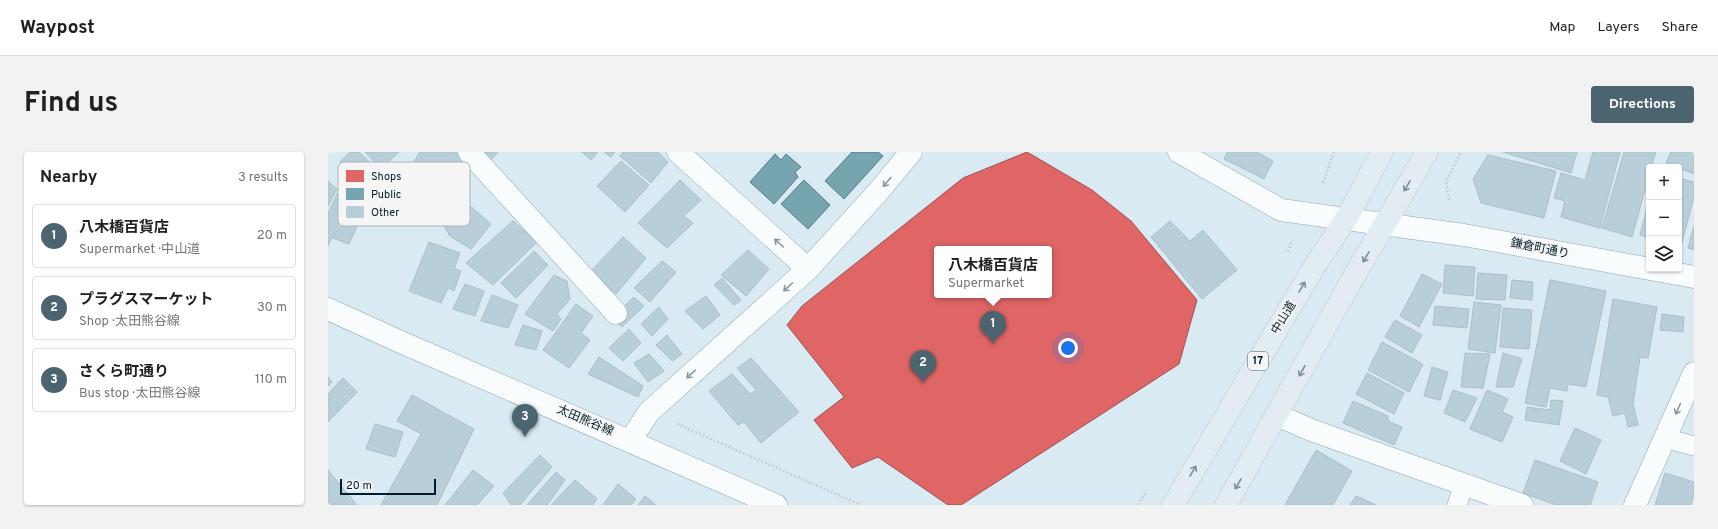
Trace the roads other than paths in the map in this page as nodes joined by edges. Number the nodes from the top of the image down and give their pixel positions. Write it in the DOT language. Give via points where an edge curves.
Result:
graph roads {
  1 [pos="469,152"];
  2 [pos="678,152"];
  3 [pos="911,152"];
  4 [pos="1179,152"];
  5 [pos="1382,152"];
  6 [pos="1427,152"];
  7 [pos="1346,219"];
  8 [pos="1386,224"];
  9 [pos="808,269"];
  10 [pos="1694,277"];
  11 [pos="328,309"];
  12 [pos="616,313"];
  13 [pos="1694,373"];
  14 [pos="1277,415"];
  15 [pos="1665,438"];
  16 [pos="630,440"];
  17 [pos="1694,446"];
  18 [pos="1464,484"];
  19 [pos="776,505"];
  20 [pos="1173,505"];
  21 [pos="1226,505"];
  22 [pos="1457,505"];
  23 [pos="1522,505"];
  24 [pos="1634,505"];
  1 -- 12 [label="street"];
  9 -- 2 [label="street, one-way"];
  3 -- 9 [label="street, one-way"];
  4 -- 7 [label="street, 鎌倉町通り" via="1281,210"];
  5 -- 7 [label="highway, 中山道 / 17"];
  6 -- 8 [label="highway, one-way"];
  7 -- 8 [label="street, 鎌倉町通り"];
  20 -- 7 [label="highway, 中山道 / 17, one-way" via="1314,267"];
  8 -- 10 [label="street, 鎌倉町通り" via="1464,235"];
  8 -- 14 [label="highway, one-way"];
  9 -- 16 [label="street, one-way" via="649,412"];
  11 -- 16 [label="street, 太田熊谷線"];
  13 -- 15 [label="street, one-way"];
  14 -- 18 [label="street" via="1311,430"];
  14 -- 21 [label="highway, one-way"];
  15 -- 17 [label="lane"];
  15 -- 24 [label="street"];
  16 -- 19 [label="street, 太田熊谷線"];
  18 -- 22 [label="lane"];
  18 -- 23 [label="street"];
}
